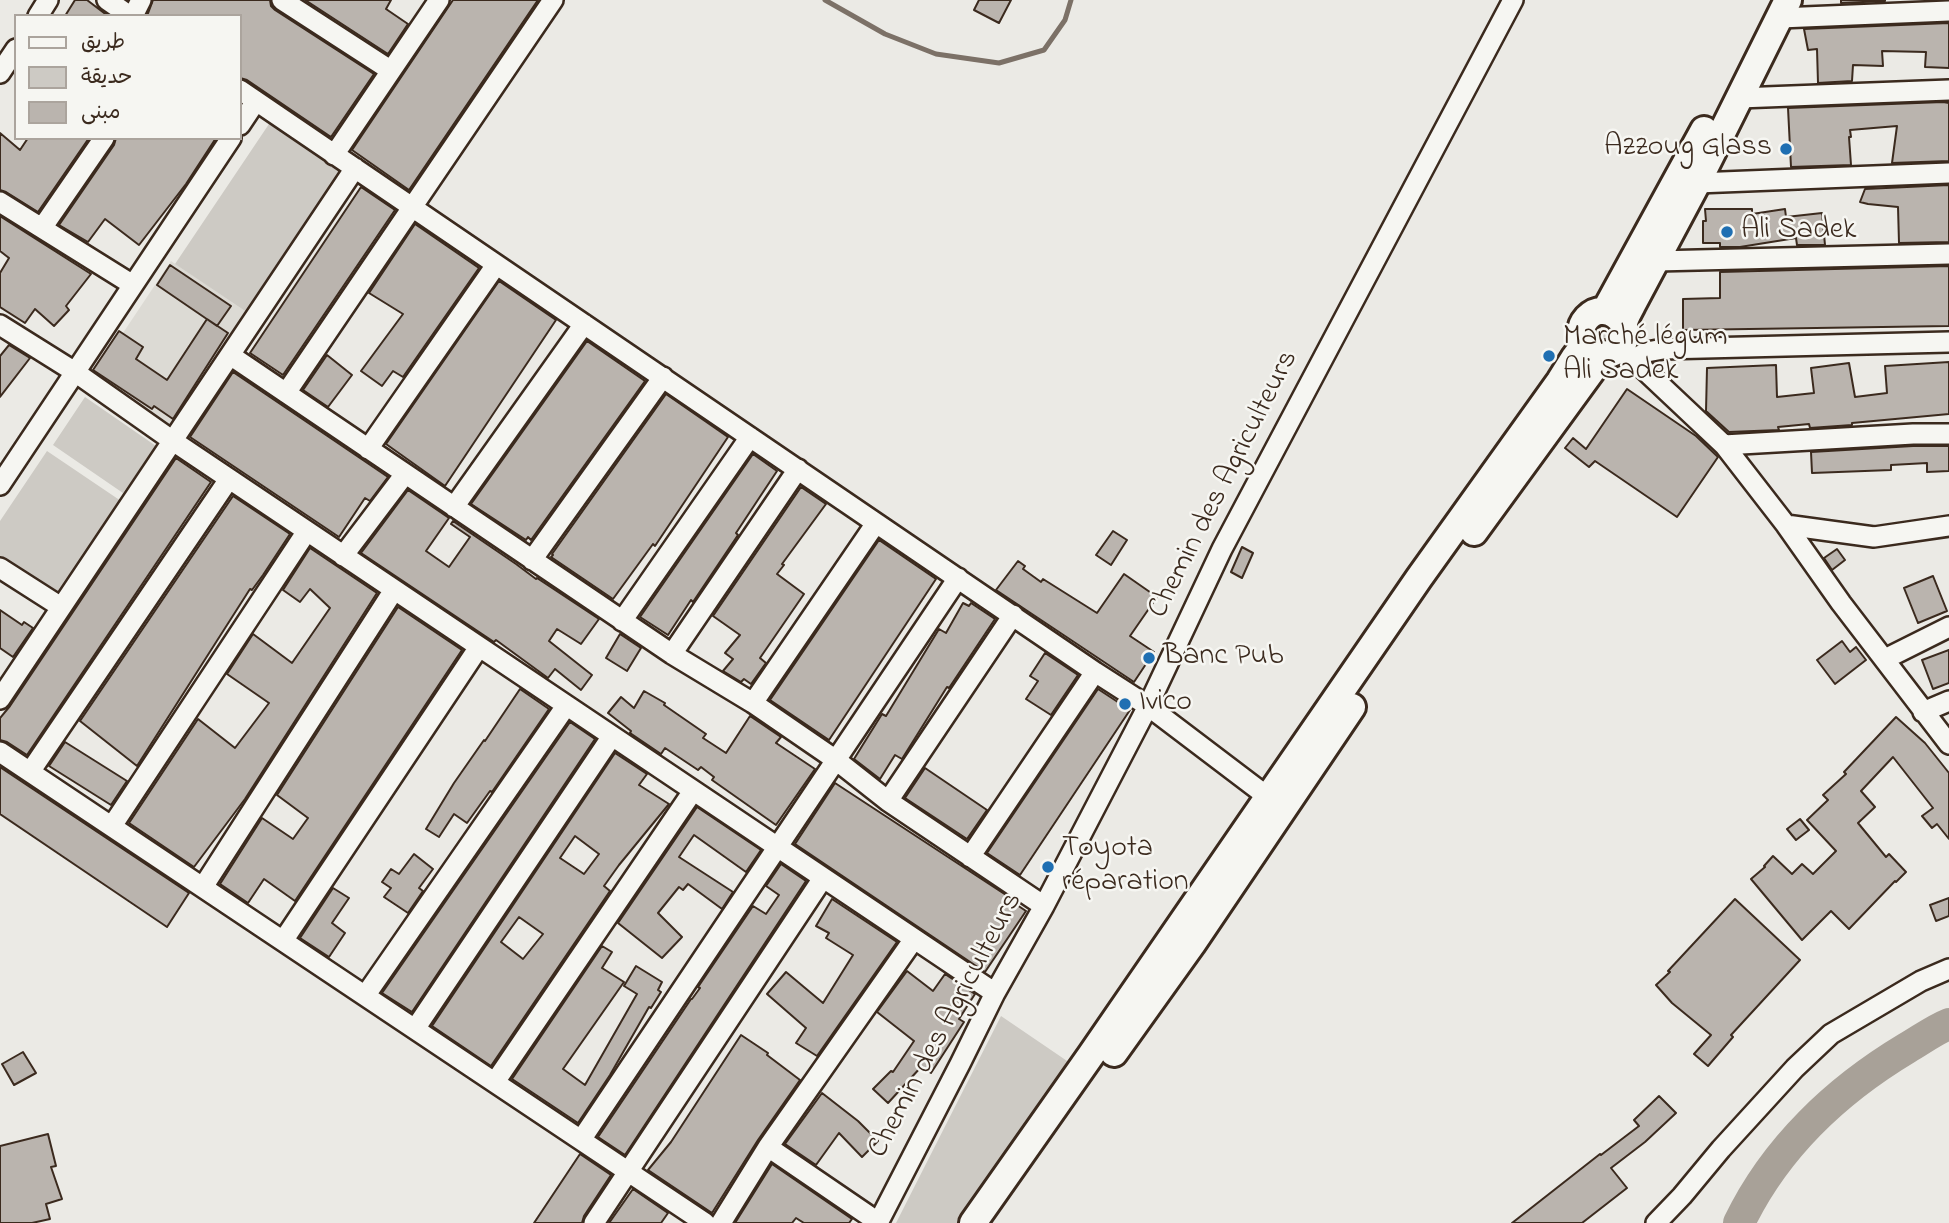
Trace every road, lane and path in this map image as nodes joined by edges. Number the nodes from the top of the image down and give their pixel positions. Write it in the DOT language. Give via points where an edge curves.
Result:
graph roads {
  1 [pos="107,0"];
  2 [pos="282,0"];
  3 [pos="439,0"];
  4 [pos="553,0"];
  5 [pos="1513,0"];
  6 [pos="1779,6"];
  7 [pos="1949,11"];
  8 [pos="128,14"];
  9 [pos="14,54"];
  10 [pos="390,70"];
  11 [pos="6,74"];
  12 [pos="1949,90"];
  13 [pos="248,96"];
  14 [pos="1739,98"];
  15 [pos="242,118"];
  16 [pos="103,140"];
  17 [pos="230,140"];
  18 [pos="334,155"];
  19 [pos="355,168"];
  20 [pos="1949,173"];
  21 [pos="1697,183"];
  22 [pos="0,202"];
  23 [pos="411,207"];
  24 [pos="42,228"];
  25 [pos="1949,254"];
  26 [pos="1656,261"];
  27 [pos="496,265"];
  28 [pos="133,285"];
  29 [pos="584,324"];
  30 [pos="0,325"];
  31 [pos="1612,340"];
  32 [pos="1949,342"];
  33 [pos="230,355"];
  34 [pos="75,372"];
  35 [pos="663,377"];
  36 [pos="286,393"];
  37 [pos="1949,434"];
  38 [pos="750,437"];
  39 [pos="173,441"];
  40 [pos="1724,445"];
  41 [pos="0,448"];
  42 [pos="368,449"];
  43 [pos="17,459"];
  44 [pos="798,469"];
  45 [pos="405,474"];
  46 [pos="229,479"];
  47 [pos="0,485"];
  48 [pos="454,507"];
  49 [pos="876,523"];
  50 [pos="1786,525"];
  51 [pos="1949,526"];
  52 [pos="307,531"];
  53 [pos="343,555"];
  54 [pos="532,560"];
  55 [pos="0,568"];
  56 [pos="958,578"];
  57 [pos="394,590"];
  58 [pos="61,607"];
  59 [pos="1013,615"];
  60 [pos="622,621"];
  61 [pos="1949,627"];
  62 [pos="479,647"];
  63 [pos="672,654"];
  64 [pos="1885,659"];
  65 [pos="1095,672"];
  66 [pos="0,699"];
  67 [pos="1949,701"];
  68 [pos="753,703"];
  69 [pos="1148,705"];
  70 [pos="566,706"];
  71 [pos="1923,712"];
  72 [pos="612,736"];
  73 [pos="1949,744"];
  74 [pos="0,752"];
  75 [pos="836,760"];
  76 [pos="30,772"];
  77 [pos="693,791"];
  78 [pos="1268,797"];
  79 [pos="888,801"];
  80 [pos="112,826"];
  81 [pos="777,847"];
  82 [pos="970,857"];
  83 [pos="823,878"];
  84 [pos="203,887"];
  85 [pos="1044,906"];
  86 [pos="914,939"];
  87 [pos="284,941"];
  88 [pos="1949,969"];
  89 [pos="995,993"];
  90 [pos="365,996"];
  91 [pos="415,1029"];
  92 [pos="495,1082"];
  93 [pos="581,1140"];
  94 [pos="768,1147"];
  95 [pos="628,1172"];
  96 [pos="878,1222"];
  97 [pos="594,1223"];
  98 [pos="705,1223"];
  99 [pos="721,1223"];
  100 [pos="973,1223"];
  101 [pos="993,1223"];
  102 [pos="1656,1223"];
  1 -- 8 [label="street"];
  2 -- 10 [label="street"];
  3 -- 10 [label="street"];
  4 -- 23 [label="street"];
  5 -- 69 [label="street, Chemin des Agriculteurs" via="1222,548"];
  6 -- 7 [label="street"];
  6 -- 14 [label="main road"];
  6 -- 31 [label="main road" via="1726,92"];
  9 -- 11 [label="street"];
  10 -- 18 [label="street"];
  12 -- 14 [label="street"];
  13 -- 15 [label="street"];
  13 -- 18 [label="street"];
  14 -- 21 [label="main road"];
  16 -- 24 [label="street"];
  17 -- 28 [label="street"];
  18 -- 19 [label="street"];
  19 -- 23 [label="street"];
  19 -- 33 [label="street"];
  20 -- 21 [label="street"];
  21 -- 26 [label="main road"];
  22 -- 24 [label="street"];
  23 -- 27 [label="street"];
  23 -- 36 [label="street"];
  24 -- 28 [label="street"];
  25 -- 26 [label="street"];
  26 -- 31 [label="main road"];
  27 -- 29 [label="street"];
  27 -- 42 [label="street"];
  28 -- 34 [label="street"];
  29 -- 35 [label="street"];
  29 -- 48 [label="street"];
  30 -- 34 [label="street"];
  31 -- 32 [label="street" via="1647,352"];
  31 -- 40 [label="street"];
  31 -- 78 [label="main road" via="1575,357"];
  31 -- 101 [label="main road" via="1433,588 1192,944"];
  33 -- 36 [label="street"];
  33 -- 39 [label="street"];
  34 -- 39 [label="street"];
  34 -- 43 [label="street"];
  35 -- 38 [label="street"];
  35 -- 54 [label="street"];
  36 -- 42 [label="street"];
  37 -- 40 [label="street"];
  38 -- 44 [label="street"];
  38 -- 60 [label="street"];
  39 -- 46 [label="street"];
  39 -- 58 [label="street"];
  40 -- 50 [label="street"];
  41 -- 43 [label="street"];
  42 -- 45 [label="street"];
  43 -- 47 [label="street"];
  44 -- 49 [label="street"];
  44 -- 63 [label="street"];
  45 -- 48 [label="street"];
  45 -- 53 [label="street"];
  46 -- 52 [label="street"];
  46 -- 76 [label="street"];
  48 -- 54 [label="street"];
  49 -- 56 [label="street"];
  49 -- 68 [label="street"];
  50 -- 51 [label="street" via="1874,537"];
  50 -- 64 [label="street"];
  52 -- 53 [label="street"];
  52 -- 80 [label="street"];
  53 -- 57 [label="street"];
  54 -- 60 [label="street"];
  55 -- 58 [label="street"];
  56 -- 59 [label="street"];
  56 -- 75 [label="street"];
  57 -- 62 [label="street"];
  57 -- 84 [label="street"];
  58 -- 66 [label="street"];
  59 -- 65 [label="street"];
  59 -- 79 [label="street"];
  60 -- 63 [label="street"];
  61 -- 64 [label="street"];
  62 -- 70 [label="street"];
  62 -- 87 [label="street"];
  63 -- 68 [label="street"];
  64 -- 71 [label="street"];
  65 -- 69 [label="street"];
  65 -- 82 [label="street"];
  67 -- 71 [label="street"];
  68 -- 75 [label="street"];
  69 -- 78 [label="street"];
  69 -- 85 [label="street, Chemin des Agriculteurs"];
  70 -- 72 [label="street"];
  70 -- 90 [label="street"];
  71 -- 73 [label="street"];
  72 -- 77 [label="street"];
  72 -- 91 [label="street"];
  74 -- 76 [label="street"];
  75 -- 79 [label="street"];
  75 -- 81 [label="street"];
  76 -- 80 [label="street"];
  77 -- 81 [label="street"];
  77 -- 92 [label="street"];
  78 -- 100 [label="main road"];
  79 -- 82 [label="street"];
  80 -- 84 [label="street"];
  81 -- 83 [label="street"];
  81 -- 93 [label="street"];
  82 -- 85 [label="street"];
  83 -- 86 [label="street"];
  83 -- 95 [label="street"];
  84 -- 87 [label="street"];
  85 -- 89 [label="street, Chemin des Agriculteurs"];
  86 -- 89 [label="street"];
  86 -- 94 [label="street"];
  87 -- 90 [label="street"];
  88 -- 102 [label="street" via="1831,1034"];
  89 -- 96 [label="street, Chemin des Agriculteurs"];
  90 -- 91 [label="street"];
  91 -- 92 [label="street"];
  92 -- 93 [label="street"];
  93 -- 95 [label="street"];
  94 -- 96 [label="street"];
  94 -- 99 [label="street"];
  95 -- 97 [label="street"];
  95 -- 98 [label="street"];
}
